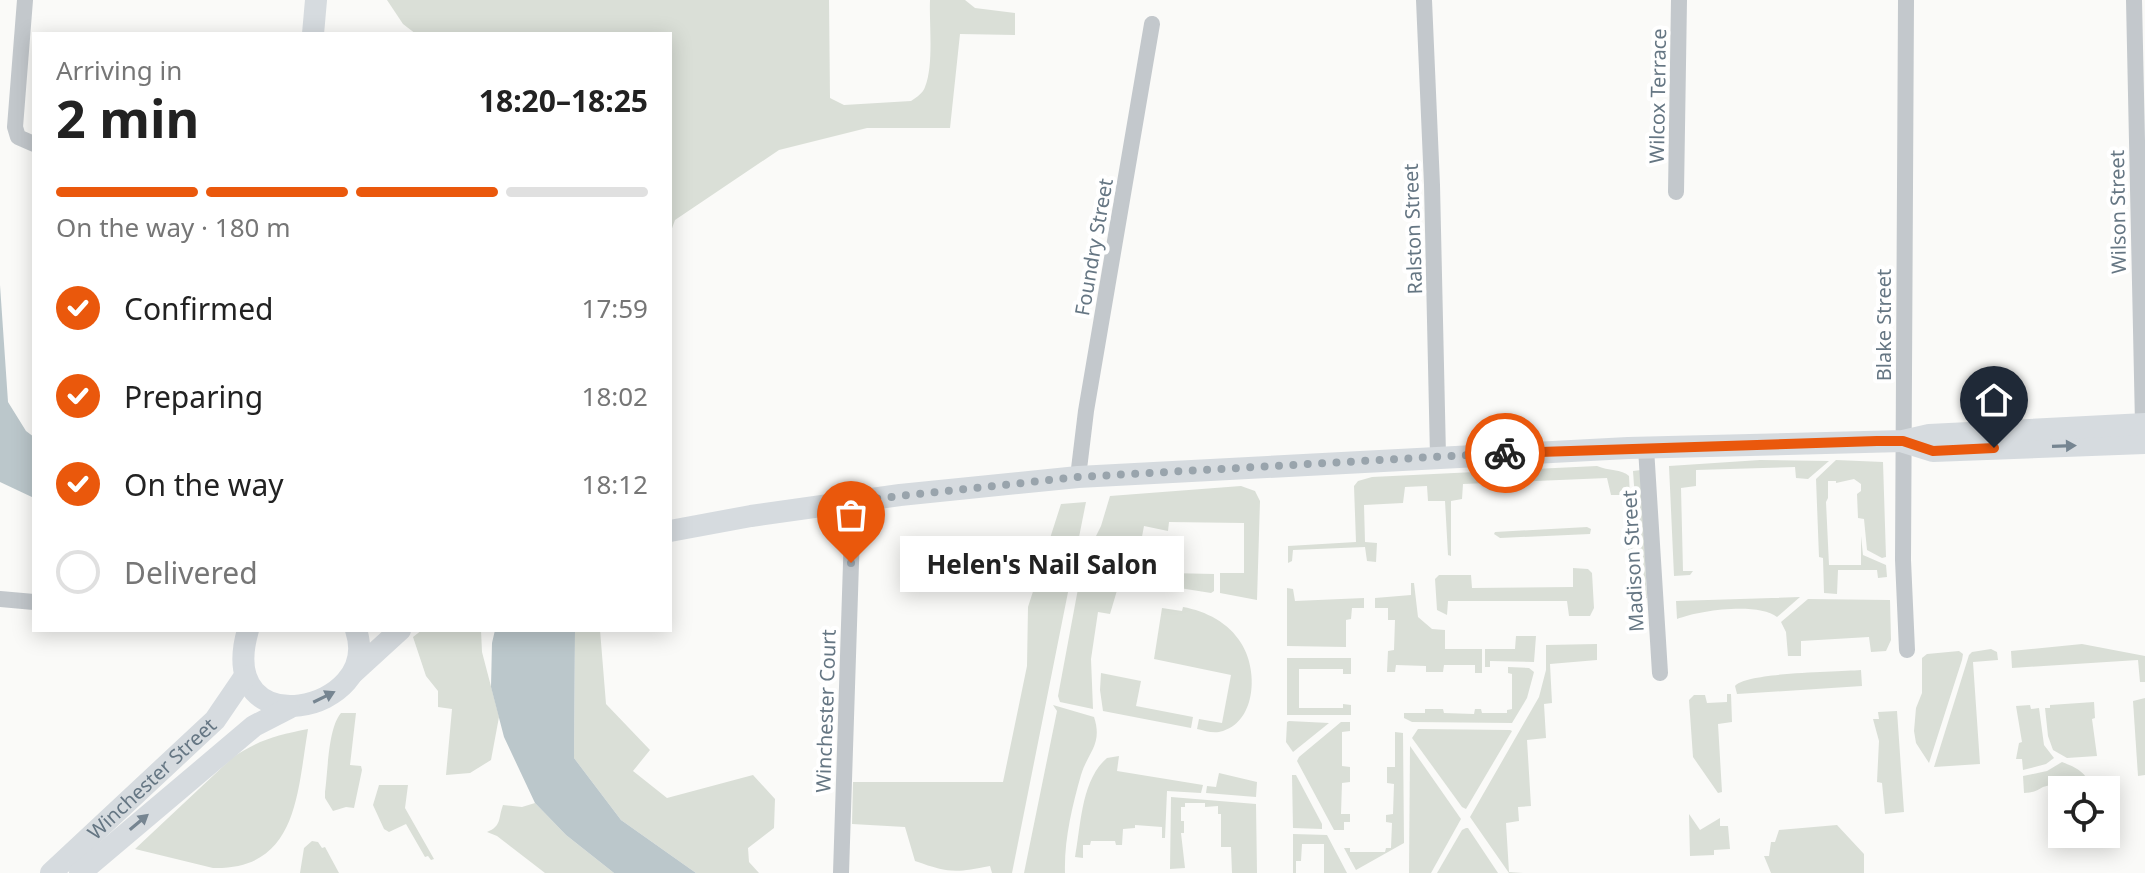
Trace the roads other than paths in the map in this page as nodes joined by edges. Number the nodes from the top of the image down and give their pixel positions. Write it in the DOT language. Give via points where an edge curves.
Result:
graph roads {
  1 [pos="25,0"];
  2 [pos="316,0"];
  3 [pos="1424,0"];
  4 [pos="1679,0"];
  5 [pos="1906,0"];
  6 [pos="2134,0"];
  7 [pos="1152,24"];
  8 [pos="313,32"];
  9 [pos="26,141"];
  10 [pos="1676,192"];
  11 [pos="2144,430"];
  12 [pos="1903,441"];
  13 [pos="1646,448"];
  14 [pos="1438,456"];
  15 [pos="1078,477"];
  16 [pos="853,501"];
  17 [pos="672,531"];
  18 [pos="0,599"];
  19 [pos="32,602"];
  20 [pos="244,632"];
  21 [pos="356,632"];
  22 [pos="398,632"];
  23 [pos="1907,650"];
  24 [pos="352,673"];
  25 [pos="1660,673"];
  26 [pos="245,676"];
  27 [pos="289,708"];
  28 [pos="51,873"];
  29 [pos="80,873"];
  30 [pos="841,873"];
  1 -- 9 [label="street" via="15,127"];
  2 -- 8 [label="street"];
  3 -- 14 [label="street, Ralston Street"];
  4 -- 10 [label="street, Wilcox Terrace"];
  5 -- 12 [label="street, Blake Street"];
  6 -- 11 [label="street, Wilson Street"];
  7 -- 15 [label="street, Foundry Street"];
  11 -- 12 [label="street" via="1933,451"];
  12 -- 13 [label="street"];
  12 -- 23 [label="street, Blake Street"];
  13 -- 14 [label="street"];
  13 -- 25 [label="street, Madison Street"];
  14 -- 15 [label="street"];
  15 -- 16 [label="street"];
  16 -- 17 [label="street"];
  16 -- 30 [label="street, Winchester Court"];
  18 -- 19 [label="street"];
  20 -- 26 [label="street"];
  21 -- 24 [label="street" via="358,656"];
  22 -- 24 [label="street"];
  27 -- 24 [label="street, Winchester Street, one-way" via="325,698"];
  26 -- 27 [label="street" via="264,700"];
  26 -- 28 [label="street, Winchester Street" via="215,720"];
  29 -- 27 [label="street, Winchester Street, one-way" via="254,726"];
}
